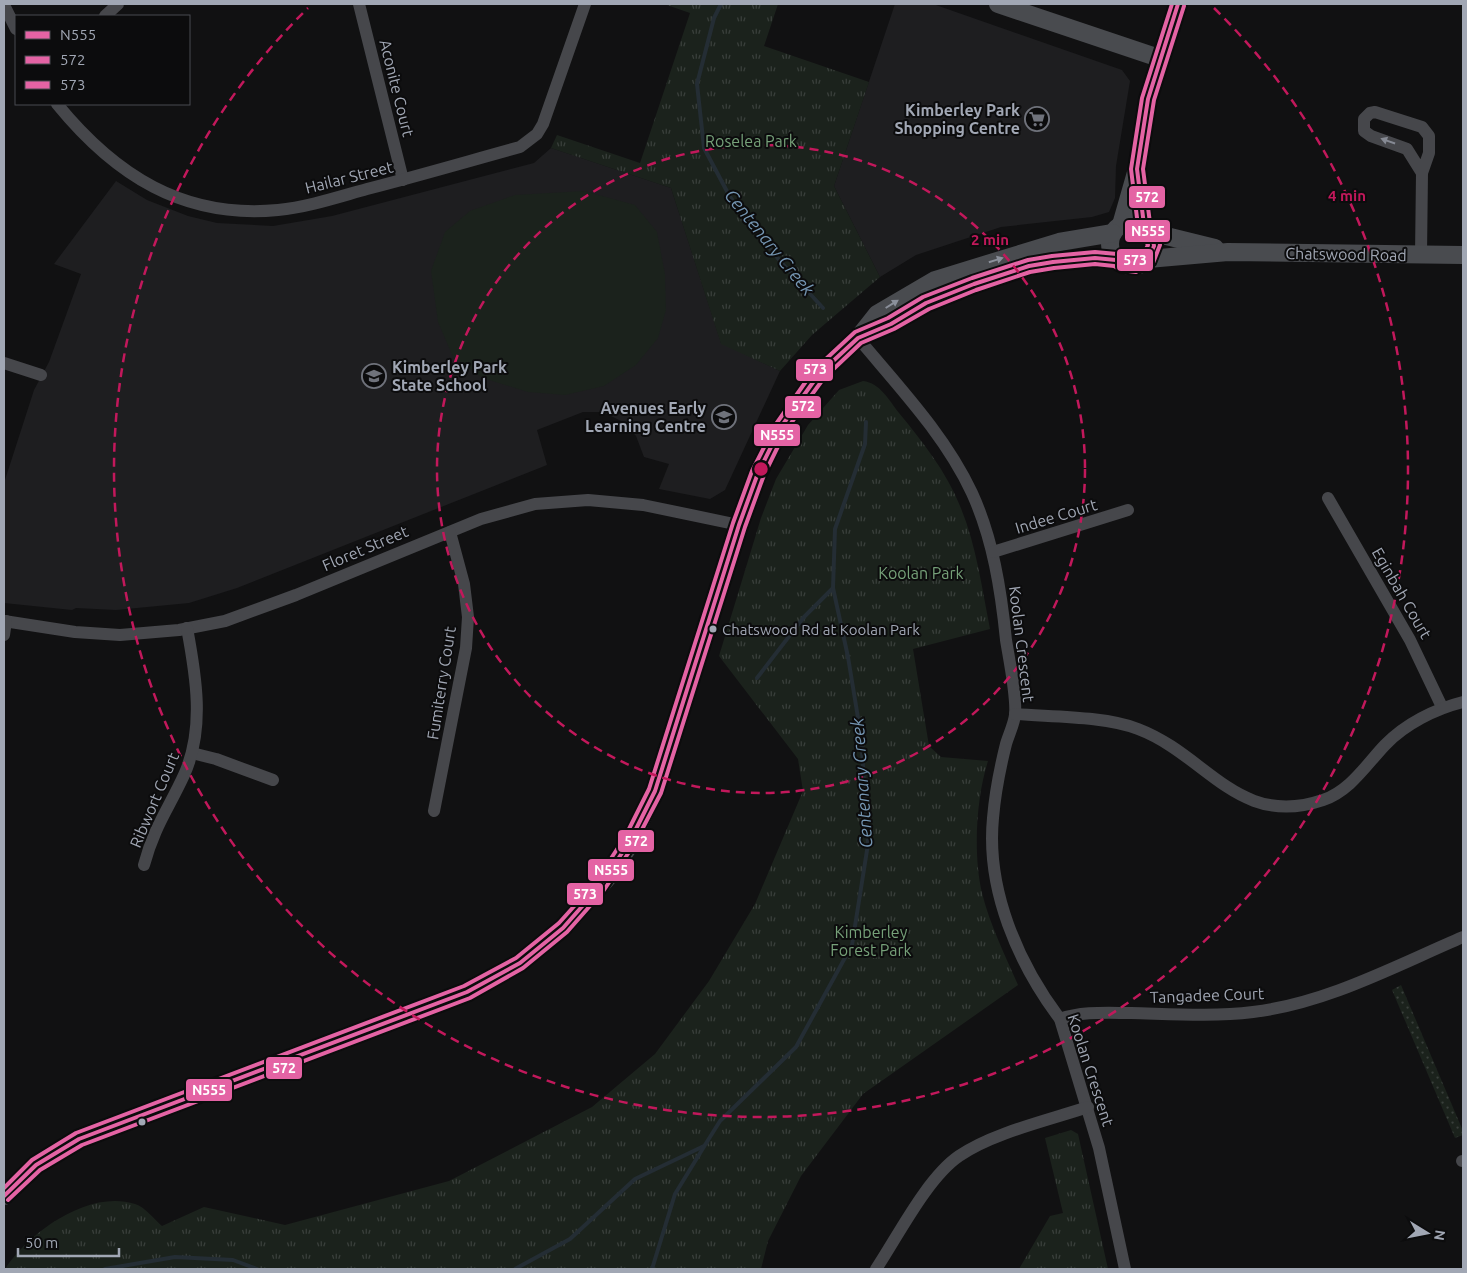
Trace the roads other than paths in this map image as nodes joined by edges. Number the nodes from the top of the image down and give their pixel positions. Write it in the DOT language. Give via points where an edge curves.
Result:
graph roads {
  1 [pos="118,4"];
  2 [pos="359,4"];
  3 [pos="585,4"];
  4 [pos="998,4"];
  5 [pos="1178,4"];
  6 [pos="4,5"];
  7 [pos="106,15"];
  8 [pos="15,27"];
  9 [pos="1159,58"];
  10 [pos="58,105"];
  11 [pos="1137,169"];
  12 [pos="1422,172"];
  13 [pos="403,180"];
  14 [pos="1117,229"];
  15 [pos="1147,229"];
  16 [pos="1228,252"];
  17 [pos="1421,255"];
  18 [pos="1463,255"];
  19 [pos="1116,260"];
  20 [pos="1148,260"];
  21 [pos="946,285"];
  22 [pos="858,338"];
  23 [pos="4,362"];
  24 [pos="40,375"];
  25 [pos="1328,498"];
  26 [pos="1128,510"];
  27 [pos="739,525"];
  28 [pos="450,532"];
  29 [pos="993,552"];
  30 [pos="5,621"];
  31 [pos="187,628"];
  32 [pos="4,635"];
  33 [pos="1463,702"];
  34 [pos="1442,708"];
  35 [pos="1015,714"];
  36 [pos="192,753"];
  37 [pos="273,780"];
  38 [pos="434,811"];
  39 [pos="144,865"];
  40 [pos="1463,937"];
  41 [pos="1060,1019"];
  42 [pos="1088,1107"];
  43 [pos="5,1192"];
  44 [pos="876,1269"];
  45 [pos="1125,1269"];
  1 -- 7 [label="street"];
  2 -- 13 [label="street, Aconite Court"];
  3 -- 13 [label="street, Hailar Street" via="537,134 520,147"];
  4 -- 9 [label="street"];
  5 -- 9 [label="street"];
  6 -- 8 [label="street"];
  9 -- 11 [label="street" via="1148,99"];
  10 -- 13 [label="street, Hailar Street" via="93,145 119,166 162,192 192,203 246,211 279,210"];
  11 -- 14 [label="street"];
  11 -- 15 [label="street"];
  12 -- 12 [label="street, one-way" via="1408,149 1364,131 1364,119 1370,113 1426,130 1429,153"];
  12 -- 17 [label="street"];
  14 -- 15 [label="street" via="1132,222"];
  14 -- 19 [label="street" via="1110,247"];
  21 -- 14 [label="street, one-way" via="1059,242"];
  15 -- 16 [label="street, Chatswood Road"];
  15 -- 20 [label="street" via="1154,246"];
  16 -- 17 [label="street, Chatswood Road"];
  16 -- 20 [label="street, Chatswood Road"];
  17 -- 18 [label="street, Chatswood Road"];
  19 -- 20 [label="street" via="1136,266"];
  19 -- 21 [label="street" via="1086,258 1040,264"];
  21 -- 22 [label="street" via="891,324"];
  22 -- 27 [label="street" via="820,374 784,420 758,473"];
  22 -- 29 [label="street, Koolan Crescent" via="933,430 960,471 972,493"];
  23 -- 24 [label="street"];
  25 -- 34 [label="street, Eginbah Court" via="1410,640"];
  26 -- 29 [label="street, Indee Court"];
  27 -- 28 [label="street, Floret Street" via="643,505 565,500 508,510"];
  27 -- 43 [label="street" via="655,791 627,848 608,877 567,924 520,963 467,992 79,1139 36,1164"];
  28 -- 31 [label="street, Floret Street" via="269,605 225,621"];
  28 -- 38 [label="street, Fumiterry Court" via="464,584 468,617 466,648"];
  29 -- 35 [label="street, Koolan Crescent"];
  30 -- 31 [label="street, Floret Street" via="120,635"];
  30 -- 32 [label="street"];
  31 -- 36 [label="street, Ribwort Court" via="197,702"];
  33 -- 34 [label="street"];
  34 -- 35 [label="street" via="1386,744 1346,788 1324,800 1295,806 1253,802 1238,795 1155,736 1137,728 1113,722"];
  35 -- 41 [label="street, Koolan Crescent" via="1002,764 993,820 997,886 1021,955"];
  36 -- 37 [label="street"];
  36 -- 39 [label="street, Ribwort Court" via="150,840"];
  40 -- 41 [label="street, Tangadee Court" via="1348,986 1284,1008 1210,1014 1098,1013"];
  41 -- 42 [label="street, Koolan Crescent"];
  42 -- 44 [label="street" via="988,1140 959,1156 933,1181"];
  42 -- 45 [label="street, Koolan Crescent" via="1100,1148"];
}
